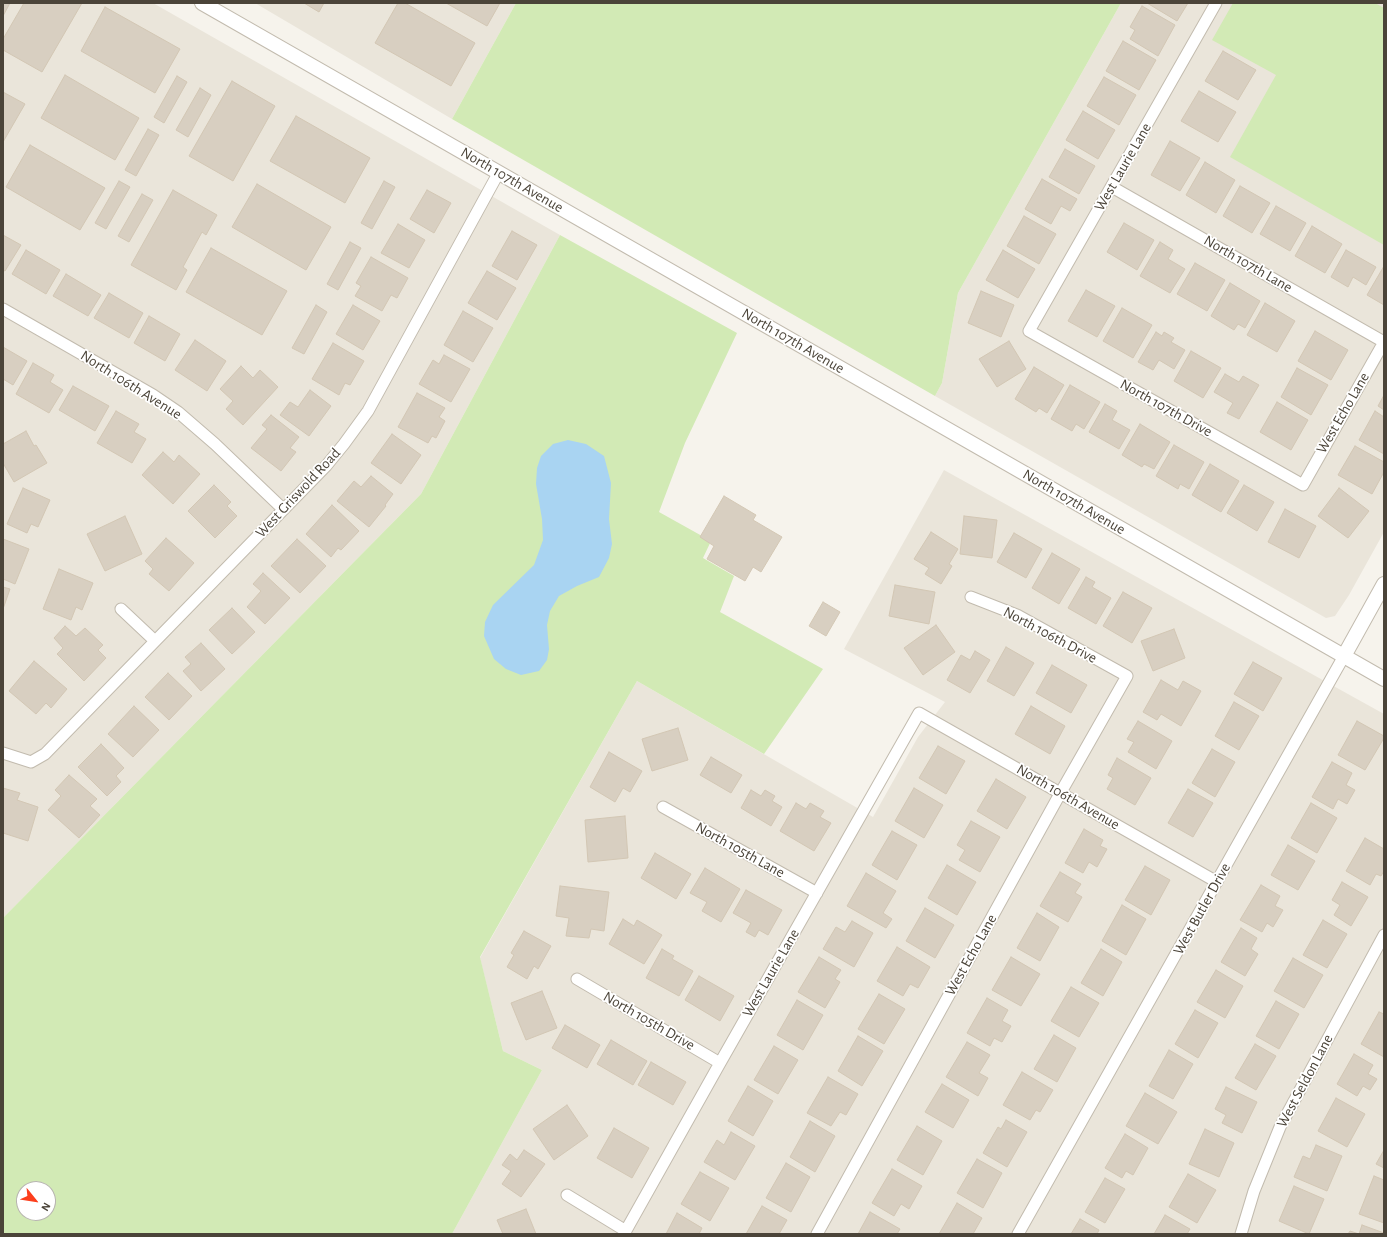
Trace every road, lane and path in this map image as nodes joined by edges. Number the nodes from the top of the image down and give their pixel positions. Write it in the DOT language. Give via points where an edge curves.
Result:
graph roads {
  1 [pos="202,3"];
  2 [pos="1216,3"];
  3 [pos="499,172"];
  4 [pos="1112,187"];
  5 [pos="3,309"];
  6 [pos="1029,331"];
  7 [pos="1384,342"];
  8 [pos="1302,485"];
  9 [pos="284,509"];
  10 [pos="1384,584"];
  11 [pos="971,597"];
  12 [pos="121,609"];
  13 [pos="155,641"];
  14 [pos="1344,656"];
  15 [pos="1127,676"];
  16 [pos="1384,679"];
  17 [pos="920,714"];
  18 [pos="3,753"];
  19 [pos="1061,792"];
  20 [pos="663,807"];
  21 [pos="1217,882"];
  22 [pos="817,893"];
  23 [pos="1384,935"];
  24 [pos="577,979"];
  25 [pos="720,1063"];
  26 [pos="567,1195"];
  27 [pos="625,1232"];
  28 [pos="817,1234"];
  29 [pos="1018,1234"];
  30 [pos="1241,1234"];
  1 -- 3 [label="street, North 107th Avenue"];
  2 -- 4 [label="street, West Laurie Lane"];
  3 -- 9 [label="street, West Griswold Road" via="368,411 326,466"];
  3 -- 14 [label="street, North 107th Avenue"];
  4 -- 6 [label="street, West Laurie Lane"];
  4 -- 7 [label="street, North 107th Lane"];
  5 -- 9 [label="street, North 106th Avenue" via="178,412"];
  6 -- 8 [label="street, North 107th Drive"];
  7 -- 8 [label="street, West Echo Lane"];
  9 -- 13 [label="street, West Griswold Road"];
  10 -- 14 [label="street, West Butler Drive"];
  11 -- 15 [label="street, North 106th Drive" via="1017,615"];
  12 -- 13 [label="street"];
  13 -- 18 [label="street, West Griswold Road" via="45,754 31,762"];
  14 -- 16 [label="street, North 107th Avenue"];
  14 -- 21 [label="street, West Butler Drive"];
  15 -- 19 [label="street, West Echo Lane"];
  17 -- 19 [label="street, North 106th Avenue"];
  17 -- 22 [label="street, West Laurie Lane"];
  19 -- 21 [label="street, North 106th Avenue"];
  19 -- 28 [label="street, West Echo Lane"];
  20 -- 22 [label="street, North 105th Lane"];
  21 -- 29 [label="street, West Butler Drive"];
  22 -- 25 [label="street, West Laurie Lane"];
  23 -- 30 [label="street, West Seldon Lane" via="1280,1126 1254,1191"];
  24 -- 25 [label="street, North 105th Drive"];
  25 -- 27 [label="street, West Laurie Lane"];
  26 -- 27 [label="street"];
}
